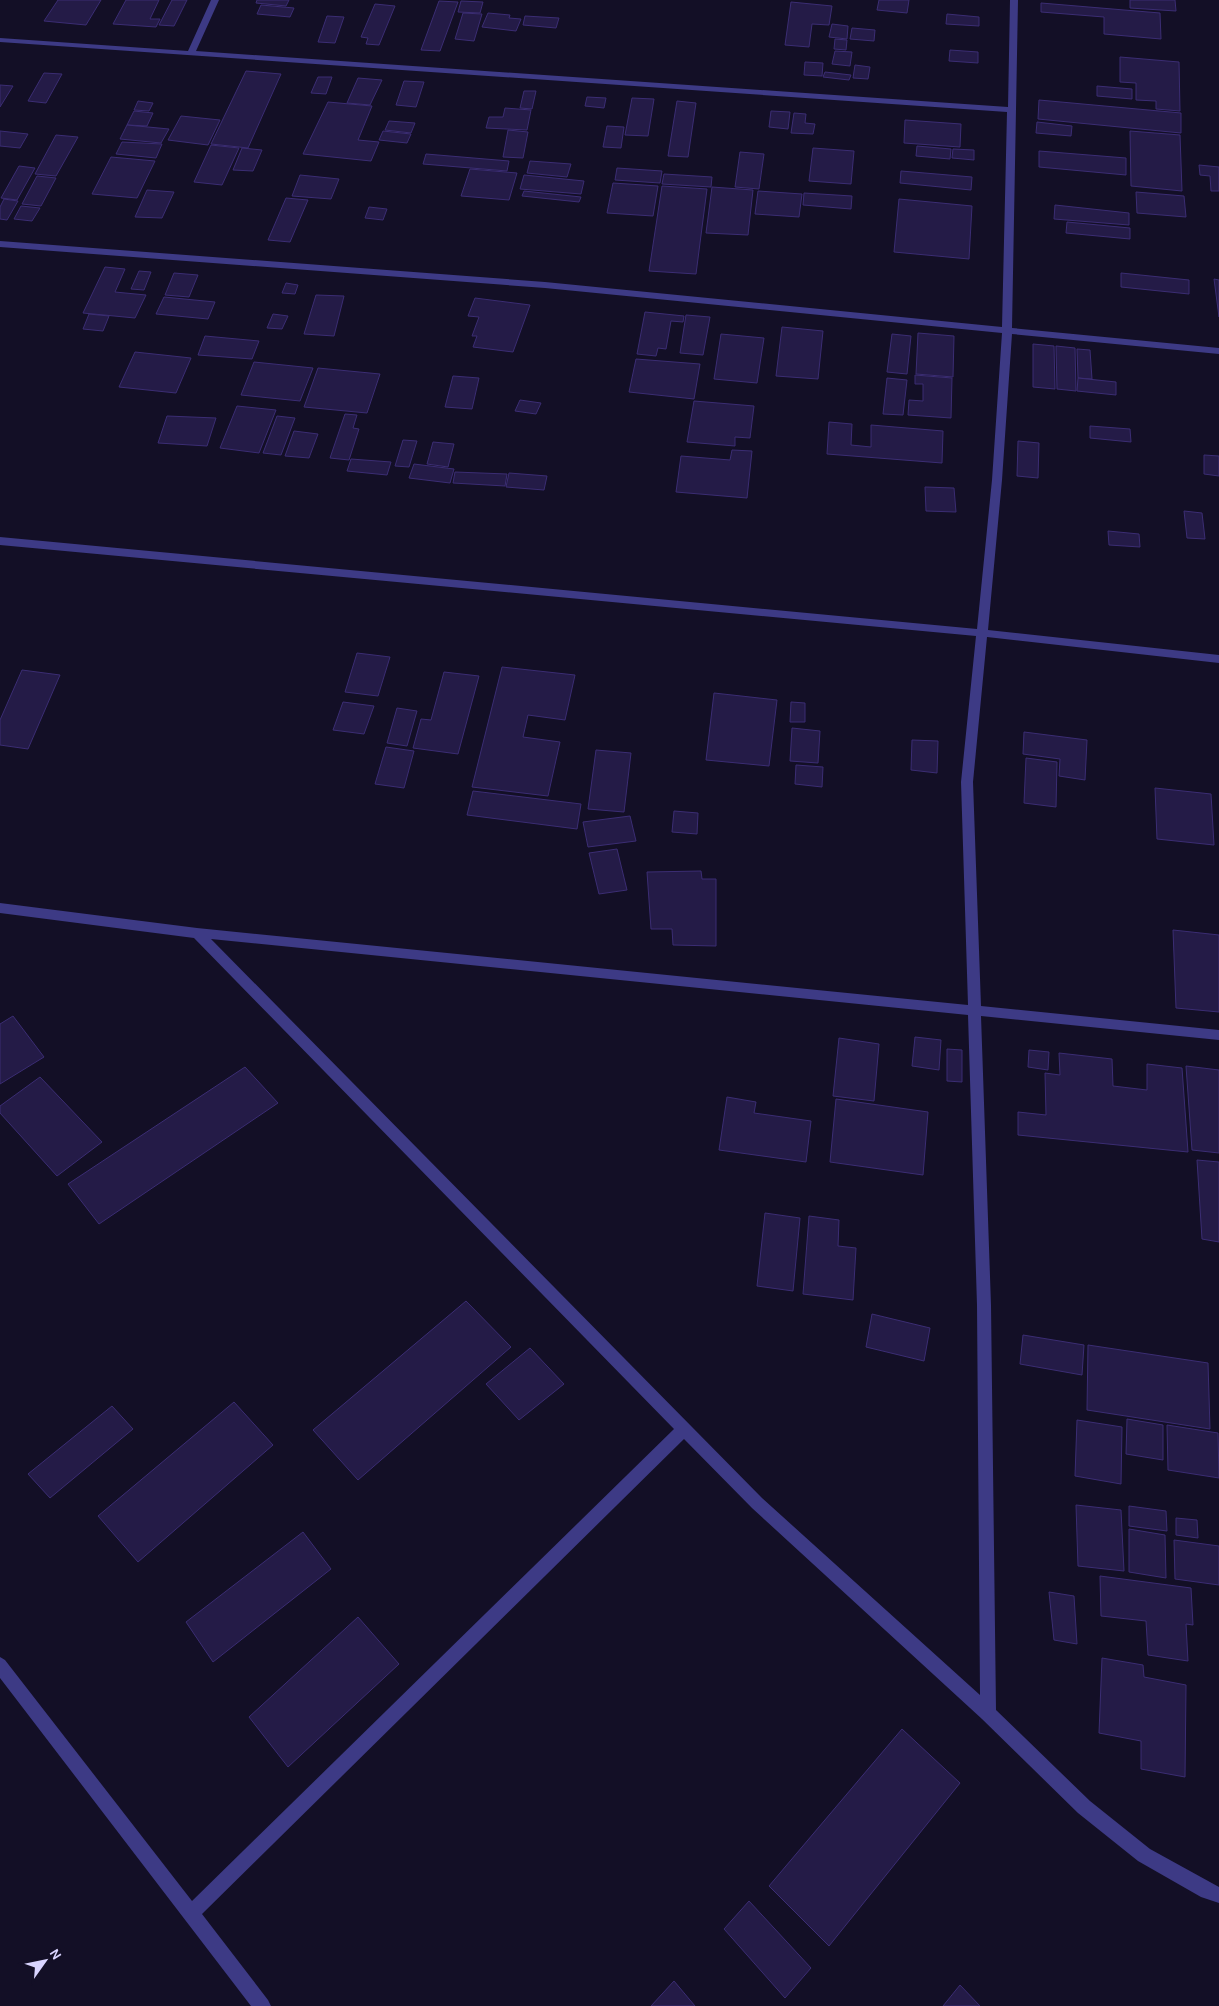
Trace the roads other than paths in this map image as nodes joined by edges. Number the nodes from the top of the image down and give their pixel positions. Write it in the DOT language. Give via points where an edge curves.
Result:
graph roads {
  1 [pos="215,0"];
  2 [pos="1014,0"];
  3 [pos="0,40"];
  4 [pos="191,53"];
  5 [pos="1010,110"];
  6 [pos="0,244"];
  7 [pos="1007,330"];
  8 [pos="1219,351"];
  9 [pos="0,541"];
  10 [pos="983,633"];
  11 [pos="1219,659"];
  12 [pos="0,908"];
  13 [pos="197,933"];
  14 [pos="976,1010"];
  15 [pos="1219,1035"];
  16 [pos="683,1430"];
  17 [pos="0,1665"];
  18 [pos="988,1713"];
  19 [pos="1219,1895"];
  20 [pos="191,1913"];
  21 [pos="262,2006"];
  1 -- 4 [label="street"];
  2 -- 5 [label="street"];
  3 -- 4 [label="street"];
  4 -- 5 [label="street"];
  5 -- 7 [label="street"];
  6 -- 7 [label="street" via="545,285"];
  7 -- 8 [label="street"];
  7 -- 10 [label="street"];
  9 -- 10 [label="street"];
  10 -- 11 [label="street"];
  10 -- 14 [label="street" via="968,782"];
  12 -- 13 [label="street"];
  13 -- 14 [label="street"];
  13 -- 16 [label="street"];
  14 -- 15 [label="street"];
  14 -- 18 [label="street" via="984,1305"];
  16 -- 18 [label="street" via="756,1503"];
  16 -- 20 [label="street"];
  17 -- 20 [label="street"];
  18 -- 19 [label="street" via="1084,1807 1144,1855"];
  20 -- 21 [label="street"];
}
